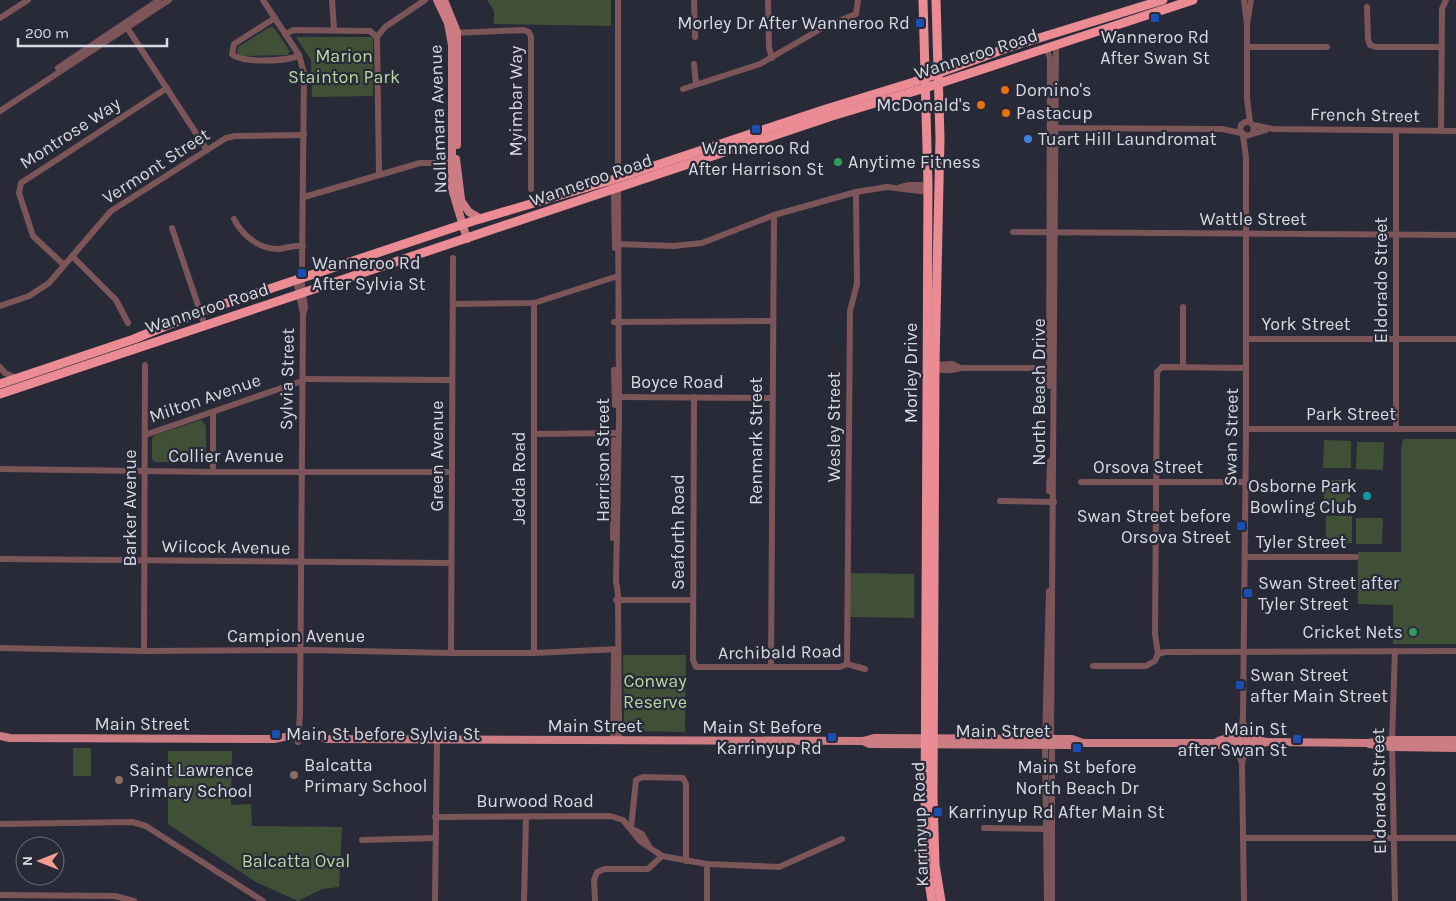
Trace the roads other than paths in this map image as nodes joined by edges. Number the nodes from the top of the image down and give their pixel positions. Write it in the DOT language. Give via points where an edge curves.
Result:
graph roads {
  1 [pos="28,0"];
  2 [pos="159,0"];
  3 [pos="169,0"];
  4 [pos="263,0"];
  5 [pos="332,0"];
  6 [pos="425,0"];
  7 [pos="437,0"];
  8 [pos="444,0"];
  9 [pos="618,0"];
  10 [pos="694,0"];
  11 [pos="768,0"];
  12 [pos="858,0"];
  13 [pos="923,0"];
  14 [pos="936,0"];
  15 [pos="1163,0"];
  16 [pos="1193,0"];
  17 [pos="1244,0"];
  18 [pos="1251,0"];
  19 [pos="1444,1"];
  20 [pos="151,5"];
  21 [pos="1367,7"];
  22 [pos="0,18"];
  23 [pos="275,18"];
  24 [pos="1247,25"];
  25 [pos="126,26"];
  26 [pos="334,30"];
  27 [pos="454,33"];
  28 [pos="285,34"];
  29 [pos="377,37"];
  30 [pos="695,37"];
  31 [pos="1056,45"];
  32 [pos="1247,47"];
  33 [pos="1328,47"];
  34 [pos="1442,47"];
  35 [pos="1046,48"];
  36 [pos="299,55"];
  37 [pos="772,58"];
  38 [pos="694,64"];
  39 [pos="938,72"];
  40 [pos="925,78"];
  41 [pos="939,83"];
  42 [pos="696,84"];
  43 [pos="166,88"];
  44 [pos="925,88"];
  45 [pos="683,89"];
  46 [pos="0,106"];
  47 [pos="0,111"];
  48 [pos="1053,128"];
  49 [pos="1247,129"];
  50 [pos="1396,131"];
  51 [pos="1441,131"];
  52 [pos="1456,131"];
  53 [pos="304,135"];
  54 [pos="940,138"];
  55 [pos="208,150"];
  56 [pos="454,163"];
  57 [pos="618,163"];
  58 [pos="928,171"];
  59 [pos="379,174"];
  60 [pos="614,184"];
  61 [pos="928,188"];
  62 [pos="531,189"];
  63 [pos="856,192"];
  64 [pos="459,196"];
  65 [pos="304,198"];
  66 [pos="457,208"];
  67 [pos="774,216"];
  68 [pos="234,219"];
  69 [pos="481,219"];
  70 [pos="465,224"];
  71 [pos="172,228"];
  72 [pos="447,230"];
  73 [pos="1013,232"];
  74 [pos="1052,232"];
  75 [pos="1247,234"];
  76 [pos="1396,234"];
  77 [pos="1456,234"];
  78 [pos="469,238"];
  79 [pos="303,246"];
  80 [pos="617,247"];
  81 [pos="72,256"];
  82 [pos="453,258"];
  83 [pos="302,265"];
  84 [pos="64,266"];
  85 [pos="616,276"];
  86 [pos="298,279"];
  87 [pos="302,294"];
  88 [pos="534,303"];
  89 [pos="453,304"];
  90 [pos="0,306"];
  91 [pos="1183,306"];
  92 [pos="200,312"];
  93 [pos="773,321"];
  94 [pos="616,322"];
  95 [pos="128,323"];
  96 [pos="205,326"];
  97 [pos="1246,339"];
  98 [pos="1396,339"];
  99 [pos="1456,339"];
  100 [pos="145,365"];
  101 [pos="0,367"];
  102 [pos="1183,367"];
  103 [pos="931,368"];
  104 [pos="1052,368"];
  105 [pos="1246,368"];
  106 [pos="19,378"];
  107 [pos="302,380"];
  108 [pos="452,380"];
  109 [pos="36,382"];
  110 [pos="0,385"];
  111 [pos="0,394"];
  112 [pos="616,397"];
  113 [pos="694,397"];
  114 [pos="771,398"];
  115 [pos="213,413"];
  116 [pos="1246,429"];
  117 [pos="1396,429"];
  118 [pos="1456,429"];
  119 [pos="534,434"];
  120 [pos="616,434"];
  121 [pos="145,435"];
  122 [pos="0,469"];
  123 [pos="145,471"];
  124 [pos="301,471"];
  125 [pos="213,472"];
  126 [pos="452,472"];
  127 [pos="1080,482"];
  128 [pos="1245,482"];
  129 [pos="1155,483"];
  130 [pos="1000,501"];
  131 [pos="1051,502"];
  132 [pos="1245,557"];
  133 [pos="1356,557"];
  134 [pos="0,559"];
  135 [pos="145,560"];
  136 [pos="302,563"];
  137 [pos="451,563"];
  138 [pos="616,600"];
  139 [pos="693,600"];
  140 [pos="0,648"];
  141 [pos="300,650"];
  142 [pos="1243,650"];
  143 [pos="1395,650"];
  144 [pos="144,651"];
  145 [pos="616,651"];
  146 [pos="1456,651"];
  147 [pos="451,653"];
  148 [pos="534,653"];
  149 [pos="1158,654"];
  150 [pos="847,664"];
  151 [pos="1093,666"];
  152 [pos="696,667"];
  153 [pos="770,667"];
  154 [pos="865,670"];
  155 [pos="0,736"];
  156 [pos="10,738"];
  157 [pos="300,739"];
  158 [pos="436,740"];
  159 [pos="0,741"];
  160 [pos="616,741"];
  161 [pos="929,742"];
  162 [pos="1048,742"];
  163 [pos="1242,743"];
  164 [pos="1392,743"];
  165 [pos="1453,744"];
  166 [pos="1242,763"];
  167 [pos="435,817"];
  168 [pos="526,817"];
  169 [pos="0,824"];
  170 [pos="632,828"];
  171 [pos="984,828"];
  172 [pos="1049,829"];
  173 [pos="436,838"];
  174 [pos="1242,838"];
  175 [pos="1395,838"];
  176 [pos="1456,838"];
  177 [pos="842,839"];
  178 [pos="362,840"];
  179 [pos="662,856"];
  180 [pos="686,861"];
  181 [pos="707,864"];
  182 [pos="0,895"];
  183 [pos="56,898"];
  184 [pos="134,901"];
  185 [pos="263,901"];
  186 [pos="435,901"];
  187 [pos="524,901"];
  188 [pos="595,901"];
  189 [pos="707,901"];
  190 [pos="932,901"];
  191 [pos="941,901"];
  192 [pos="1047,901"];
  193 [pos="1052,901"];
  194 [pos="1244,901"];
  195 [pos="1394,901"];
  1 -- 22 [label="street"];
  2 -- 20 [label="street"];
  3 -- 20 [label="street"];
  4 -- 23 [label="street"];
  5 -- 26 [label="street"];
  6 -- 29 [label="street" via="385,27"];
  7 -- 27 [label="main road, Nollamara Avenue"];
  8 -- 27 [label="main road, Nollamara Avenue"];
  9 -- 57 [label="street"];
  10 -- 30 [label="street"];
  11 -- 37 [label="street"];
  12 -- 37 [label="street" via="856,14 824,27"];
  13 -- 40 [label="highway, Morley Drive"];
  14 -- 39 [label="highway, Morley Drive"];
  15 -- 39 [label="highway, Wanneroo Road"];
  16 -- 31 [label="highway, Wanneroo Road"];
  17 -- 24 [label="street, Swan Street"];
  18 -- 24 [label="street, Swan Street"];
  19 -- 34 [label="street"];
  20 -- 25 [label="street"];
  21 -- 34 [label="street" via="1370,45"];
  23 -- 28 [label="street"];
  23 -- 36 [label="street" via="234,44 232,54 239,60 289,59"];
  24 -- 32 [label="street, Swan Street"];
  25 -- 43 [label="street"];
  25 -- 46 [label="street"];
  25 -- 47 [label="street"];
  26 -- 28 [label="street" via="294,30"];
  26 -- 29 [label="street" via="370,31"];
  27 -- 56 [label="main road, Nollamara Avenue"];
  27 -- 62 [label="street, Myimbar Way" via="529,32"];
  28 -- 36 [label="street"];
  29 -- 59 [label="street"];
  31 -- 35 [label="highway, Wanneroo Road"];
  31 -- 48 [label="street, North Beach Drive"];
  32 -- 33 [label="street"];
  32 -- 49 [label="street, Swan Street"];
  34 -- 51 [label="street"];
  35 -- 41 [label="highway, Wanneroo Road"];
  35 -- 48 [label="street, North Beach Drive" via="1050,58"];
  36 -- 53 [label="street" via="304,73"];
  37 -- 42 [label="street"];
  38 -- 42 [label="street"];
  39 -- 40 [label="highway, Wanneroo Road"];
  39 -- 41 [label="highway, Morley Drive"];
  40 -- 44 [label="highway, Morley Drive"];
  40 -- 60 [label="highway, Wanneroo Road"];
  41 -- 44 [label="highway, Wanneroo Road"];
  41 -- 54 [label="highway, Morley Drive"];
  42 -- 45 [label="street"];
  43 -- 55 [label="street"];
  43 -- 84 [label="street, Montrose Way" via="21,183 19,193 33,236"];
  44 -- 58 [label="highway, Morley Drive"];
  44 -- 60 [label="highway, Wanneroo Road"];
  48 -- 49 [label="street, French Street"];
  48 -- 74 [label="street, North Beach Drive"];
  49 -- 50 [label="street, French Street"];
  49 -- 75 [label="street, Swan Street"];
  50 -- 51 [label="street, French Street"];
  50 -- 76 [label="street, Eldorado Street"];
  51 -- 52 [label="street, French Street"];
  53 -- 55 [label="street, Vermont Street" via="236,136 226,138"];
  53 -- 65 [label="street"];
  54 -- 58 [label="highway" via="930,146"];
  54 -- 103 [label="highway, Morley Drive"];
  55 -- 81 [label="street, Vermont Street" via="111,211"];
  56 -- 59 [label="street" via="420,163"];
  56 -- 64 [label="main road, Nollamara Avenue"];
  56 -- 66 [label="main road, Nollamara Avenue" via="452,189"];
  58 -- 61 [label="highway, Morley Drive"];
  59 -- 65 [label="street"];
  60 -- 69 [label="highway, Wanneroo Road"];
  60 -- 78 [label="highway, Wanneroo Road"];
  60 -- 80 [label="street, Harrison Street"];
  61 -- 63 [label="street" via="887,187"];
  61 -- 103 [label="highway, Morley Drive"];
  63 -- 67 [label="street"];
  63 -- 150 [label="street, Wesley Street" via="857,284 850,311"];
  64 -- 69 [label="main road" via="467,210"];
  64 -- 70 [label="main road, Nollamara Avenue"];
  65 -- 79 [label="street"];
  66 -- 70 [label="main road, Nollamara Avenue"];
  66 -- 72 [label="main road" via="456,220"];
  67 -- 80 [label="street" via="706,246"];
  67 -- 93 [label="street, Renmark Street"];
  68 -- 79 [label="street" via="245,234 264,247"];
  69 -- 70 [label="highway, Wanneroo Road"];
  70 -- 72 [label="highway, Wanneroo Road"];
  70 -- 78 [label="main road, Nollamara Avenue"];
  71 -- 92 [label="street"];
  72 -- 86 [label="highway, Wanneroo Road"];
  73 -- 74 [label="street, Wattle Street"];
  74 -- 75 [label="street, Wattle Street"];
  74 -- 104 [label="street, North Beach Drive"];
  75 -- 76 [label="street, Wattle Street"];
  75 -- 97 [label="street, Swan Street"];
  76 -- 77 [label="street, Wattle Street"];
  76 -- 98 [label="street, Eldorado Street"];
  78 -- 87 [label="highway, Wanneroo Road"];
  79 -- 83 [label="street"];
  80 -- 85 [label="street, Harrison Street"];
  81 -- 84 [label="street, Vermont Street"];
  81 -- 95 [label="street" via="116,300"];
  82 -- 89 [label="street, Green Avenue"];
  84 -- 90 [label="street, Vermont Street" via="40,290"];
  85 -- 88 [label="street"];
  85 -- 94 [label="street, Harrison Street"];
  86 -- 87 [label="street, Sylvia Street"];
  86 -- 92 [label="highway, Wanneroo Road"];
  87 -- 96 [label="highway, Wanneroo Road"];
  87 -- 107 [label="street, Sylvia Street" via="305,307"];
  88 -- 89 [label="street"];
  88 -- 119 [label="street, Jedda Road"];
  89 -- 108 [label="street, Green Avenue"];
  91 -- 102 [label="street"];
  92 -- 96 [label="street"];
  92 -- 106 [label="highway, Wanneroo Road" via="134,339"];
  93 -- 94 [label="street"];
  93 -- 114 [label="street, Renmark Street"];
  94 -- 112 [label="street, Harrison Street"];
  96 -- 109 [label="highway, Wanneroo Road"];
  97 -- 98 [label="street, York Street"];
  97 -- 105 [label="street, Swan Street"];
  98 -- 99 [label="street, York Street"];
  98 -- 117 [label="street, Eldorado Street"];
  100 -- 121 [label="street, Barker Avenue"];
  101 -- 106 [label="street" via="5,373"];
  102 -- 105 [label="street"];
  102 -- 129 [label="street" via="1162,367 1157,372"];
  103 -- 104 [label="street" via="952,364 961,368"];
  103 -- 161 [label="highway, Morley Drive"];
  104 -- 131 [label="street, North Beach Drive"];
  105 -- 116 [label="street, Swan Street"];
  106 -- 110 [label="highway, Wanneroo Road"];
  107 -- 108 [label="street, Milton Avenue"];
  107 -- 115 [label="street, Milton Avenue"];
  107 -- 124 [label="street, Sylvia Street"];
  108 -- 126 [label="street, Green Avenue"];
  109 -- 110 [label="street" via="9,387"];
  109 -- 111 [label="highway, Wanneroo Road"];
  112 -- 113 [label="street, Boyce Road"];
  112 -- 120 [label="street, Harrison Street"];
  113 -- 114 [label="street, Boyce Road"];
  113 -- 139 [label="street, Seaforth Road"];
  114 -- 153 [label="street, Renmark Street"];
  115 -- 121 [label="street, Milton Avenue"];
  115 -- 125 [label="street"];
  116 -- 117 [label="street, Park Street"];
  116 -- 128 [label="street, Swan Street"];
  117 -- 118 [label="street, Park Street"];
  119 -- 120 [label="street"];
  119 -- 148 [label="street, Jedda Road"];
  120 -- 138 [label="street, Harrison Street"];
  121 -- 123 [label="street, Barker Avenue"];
  122 -- 123 [label="street, Collier Avenue"];
  123 -- 125 [label="street, Collier Avenue"];
  123 -- 135 [label="street, Barker Avenue"];
  124 -- 125 [label="street, Collier Avenue"];
  124 -- 126 [label="street, Collier Avenue"];
  124 -- 136 [label="street, Sylvia Street"];
  126 -- 137 [label="street, Green Avenue"];
  127 -- 129 [label="street, Orsova Street"];
  128 -- 129 [label="street, Orsova Street"];
  128 -- 132 [label="street, Swan Street"];
  129 -- 149 [label="street" via="1155,634"];
  130 -- 131 [label="street"];
  131 -- 162 [label="street, North Beach Drive"];
  132 -- 133 [label="street, Tyler Street"];
  132 -- 142 [label="street, Swan Street"];
  134 -- 135 [label="street, Wilcock Avenue"];
  135 -- 136 [label="street, Wilcock Avenue"];
  135 -- 144 [label="street, Barker Avenue"];
  136 -- 137 [label="street, Wilcock Avenue"];
  136 -- 141 [label="street, Sylvia Street"];
  137 -- 147 [label="street, Green Avenue"];
  138 -- 139 [label="street"];
  138 -- 145 [label="street, Harrison Street"];
  139 -- 152 [label="street, Seaforth Road" via="693,660"];
  140 -- 144 [label="street, Campion Avenue"];
  141 -- 144 [label="street, Campion Avenue"];
  141 -- 147 [label="street, Campion Avenue"];
  141 -- 157 [label="street, Sylvia Street"];
  142 -- 143 [label="street"];
  142 -- 149 [label="street"];
  142 -- 163 [label="street, Swan Street"];
  143 -- 146 [label="street"];
  143 -- 164 [label="street, Eldorado Street"];
  145 -- 148 [label="street, Campion Avenue"];
  145 -- 160 [label="street, Harrison Street"];
  147 -- 148 [label="street, Campion Avenue"];
  149 -- 151 [label="street" via="1155,661 1146,666"];
  150 -- 153 [label="street, Archibald Road" via="840,667"];
  150 -- 154 [label="street, Archibald Road"];
  152 -- 153 [label="street, Archibald Road"];
  155 -- 156 [label="main road, Main Street"];
  156 -- 157 [label="main road, Main Street" via="275,739 282,742"];
  156 -- 159 [label="main road, Main Street"];
  157 -- 158 [label="main road, Main Street" via="321,742 327,739"];
  158 -- 160 [label="main road, Main Street"];
  158 -- 167 [label="street"];
  160 -- 161 [label="main road, Main Street"];
  161 -- 162 [label="main road, Main Street"];
  161 -- 190 [label="highway, Karrinyup Road" via="925,844"];
  161 -- 191 [label="highway, Karrinyup Road"];
  162 -- 163 [label="main road, Main Street" via="1072,739 1083,743 1215,743 1220,739"];
  162 -- 172 [label="street, North Beach Drive"];
  163 -- 164 [label="main road, Main Street"];
  163 -- 166 [label="street, Swan Street"];
  163 -- 166 [label="street, Swan Street"];
  164 -- 165 [label="main road, Main Street"];
  164 -- 175 [label="street, Eldorado Street"];
  166 -- 174 [label="street, Swan Street"];
  167 -- 168 [label="street, Burwood Road"];
  167 -- 173 [label="street"];
  168 -- 170 [label="street, Burwood Road" via="610,816 623,820"];
  168 -- 187 [label="street"];
  169 -- 185 [label="street" via="132,822 146,826"];
  170 -- 179 [label="street, Burwood Road"];
  170 -- 180 [label="street" via="636,780 643,777 683,778 686,784"];
  171 -- 172 [label="street"];
  172 -- 192 [label="street, North Beach Drive"];
  172 -- 193 [label="street, North Beach Drive"];
  173 -- 178 [label="street"];
  173 -- 186 [label="street"];
  174 -- 175 [label="street"];
  174 -- 194 [label="street, Swan Street"];
  175 -- 176 [label="street"];
  175 -- 195 [label="street, Eldorado Street"];
  177 -- 181 [label="street, Burwood Road" via="779,867"];
  179 -- 180 [label="street, Burwood Road"];
  179 -- 188 [label="street" via="648,869 605,869 597,872"];
  180 -- 181 [label="street, Burwood Road"];
  181 -- 189 [label="street"];
  182 -- 183 [label="street"];
  183 -- 184 [label="street" via="115,896"];
}
